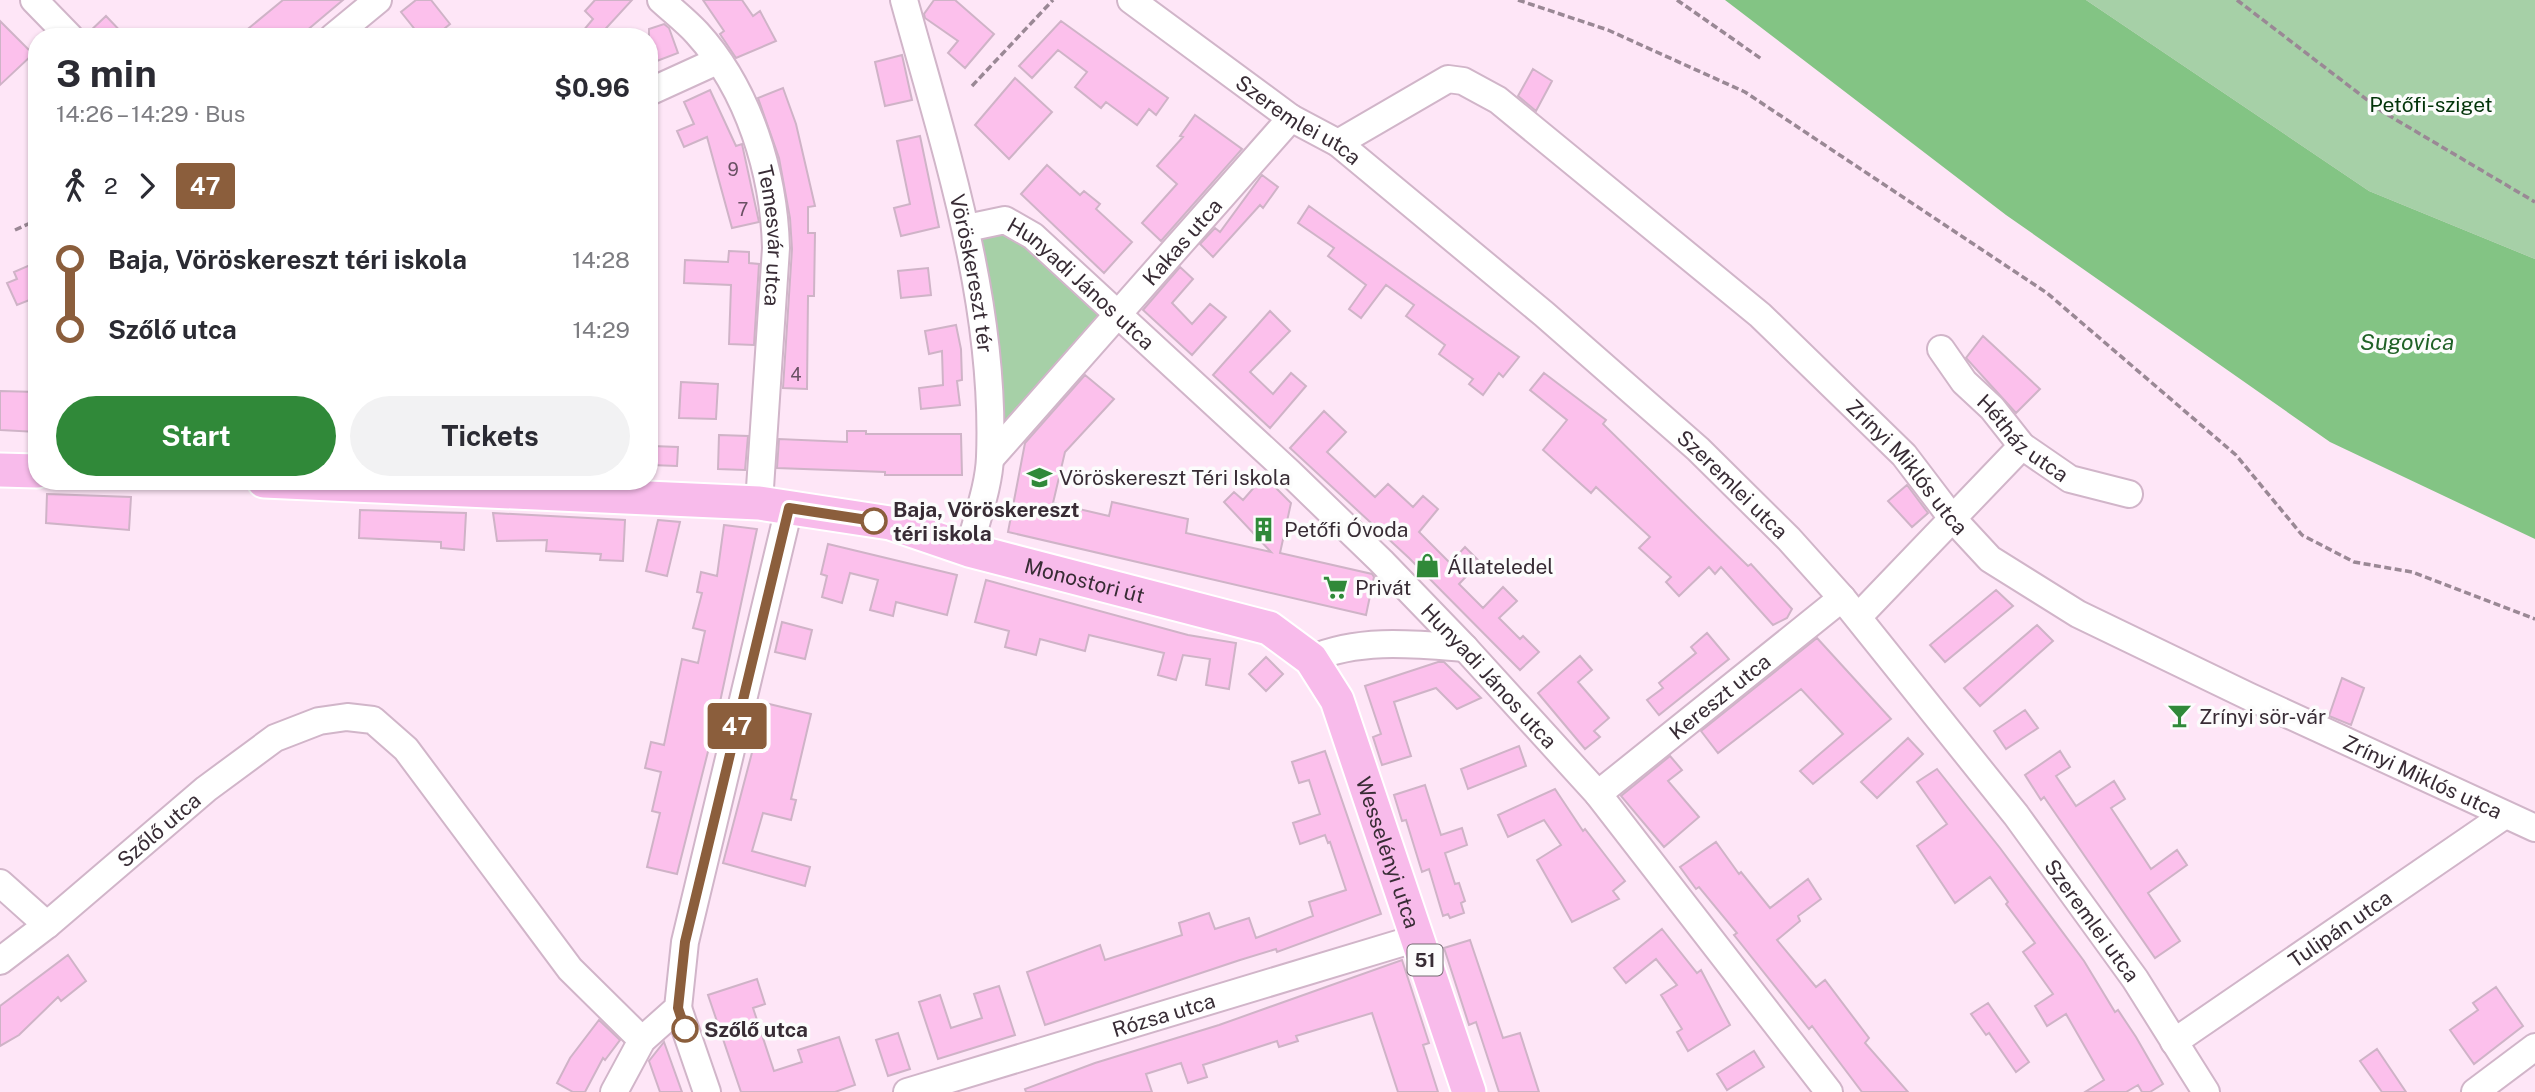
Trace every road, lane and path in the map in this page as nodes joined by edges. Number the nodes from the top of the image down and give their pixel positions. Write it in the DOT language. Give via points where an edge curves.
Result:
graph roads {
  1 [pos="34,0"];
  2 [pos="378,0"];
  3 [pos="661,0"];
  4 [pos="904,0"];
  5 [pos="1053,0"];
  6 [pos="1132,0"];
  7 [pos="1162,0"];
  8 [pos="1518,0"];
  9 [pos="1677,0"];
  10 [pos="2237,0"];
  11 [pos="61,28"];
  12 [pos="344,28"];
  13 [pos="1763,60"];
  14 [pos="717,61"];
  15 [pos="1217,62"];
  16 [pos="972,86"];
  17 [pos="658,88"];
  18 [pos="1291,118"];
  19 [pos="1338,143"];
  20 [pos="2535,202"];
  21 [pos="28,224"];
  22 [pos="967,228"];
  23 [pos="15,230"];
  24 [pos="1117,314"];
  25 [pos="1941,349"];
  26 [pos="2022,446"];
  27 [pos="990,459"];
  28 [pos="0,470"];
  29 [pos="28,471"];
  30 [pos="448,490"];
  31 [pos="2129,494"];
  32 [pos="774,506"];
  33 [pos="1952,518"];
  34 [pos="969,550"];
  35 [pos="1850,608"];
  36 [pos="2535,619"];
  37 [pos="1465,648"];
  38 [pos="1311,659"];
  39 [pos="1598,794"];
  40 [pos="2505,815"];
  41 [pos="2535,828"];
  42 [pos="0,883"];
  43 [pos="47,925"];
  44 [pos="1417,934"];
  45 [pos="0,961"];
  46 [pos="678,1008"];
  47 [pos="642,1040"];
  48 [pos="2174,1042"];
  49 [pos="2535,1047"];
  50 [pos="614,1092"];
  51 [pos="707,1092"];
  52 [pos="907,1092"];
  53 [pos="1469,1092"];
  54 [pos="1829,1092"];
  55 [pos="2206,1092"];
  56 [pos="2475,1092"];
  1 -- 11 [label="street"];
  2 -- 12 [label="street"];
  3 -- 14 [label="street, Temesvár utca" via="697,33"];
  4 -- 22 [label="street, Vöröskereszt tér"];
  5 -- 16 [label="path"];
  6 -- 15 [label="street, Szeremlei utca"];
  7 -- 15 [label="street"];
  8 -- 36 [label="path" via="1608,30 1745,92 2047,293 2236,455 2302,536 2354,562 2412,572"];
  9 -- 13 [label="path"];
  10 -- 20 [label="path" via="2383,112"];
  14 -- 17 [label="street"];
  14 -- 32 [label="street, Temesvár utca" via="753,130 775,216"];
  15 -- 18 [label="street, Szeremlei utca"];
  18 -- 19 [label="street, Szeremlei utca"];
  18 -- 24 [label="street, Kakas utca"];
  19 -- 33 [label="street, Zrínyi Miklós utca" via="1448,79 1462,81 1498,100 1760,315 1904,455"];
  19 -- 35 [label="street, Szeremlei utca" via="1698,449 1789,539"];
  21 -- 23 [label="path"];
  22 -- 24 [label="street, Hunyadi János utca" via="1005,220 1014,225 1033,236"];
  22 -- 27 [label="street, Vöröskereszt tér" via="987,360"];
  24 -- 27 [label="street, Kakas utca"];
  24 -- 37 [label="street, Hunyadi János utca" via="1372,552"];
  25 -- 26 [label="street, Hétház utca"];
  26 -- 31 [label="street, Hétház utca" via="2070,479"];
  26 -- 33 [label="street, Kereszt utca"];
  27 -- 34 [label="street, Vöröskereszt tér"];
  28 -- 29 [label="main road"];
  30 -- 32 [label="main road, Monostori út / 51"];
  32 -- 34 [label="main road, Monostori út / 51" via="890,523"];
  32 -- 46 [label="street, Temesvár utca" via="685,942"];
  33 -- 35 [label="street, Kereszt utca"];
  33 -- 40 [label="street, Zrínyi Miklós utca" via="1990,559 2078,614"];
  34 -- 38 [label="main road, Monostori út / 51" via="1269,628"];
  35 -- 39 [label="street, Kereszt utca"];
  35 -- 48 [label="street, Szeremlei utca" via="2016,815 2135,979"];
  37 -- 38 [label="street" via="1405,643 1328,652"];
  37 -- 39 [label="street, Hunyadi János utca"];
  38 -- 44 [label="main road, Wesselényi utca / 51" via="1337,699"];
  39 -- 54 [label="street, Hunyadi János utca"];
  40 -- 41 [label="street, Zrínyi Miklós utca"];
  40 -- 48 [label="street, Tulipán utca"];
  42 -- 43 [label="street"];
  43 -- 45 [label="street, Szőlő utca"];
  43 -- 47 [label="street, Szőlő utca" via="206,789 275,738 319,721 373,720 406,750 570,969"];
  44 -- 52 [label="street, Rózsa utca" via="1401,943"];
  44 -- 53 [label="main road, Wesselényi utca / 51"];
  46 -- 47 [label="street"];
  46 -- 51 [label="street"];
  47 -- 50 [label="street"];
  48 -- 55 [label="street, Szeremlei utca"];
  49 -- 56 [label="street"];
}
